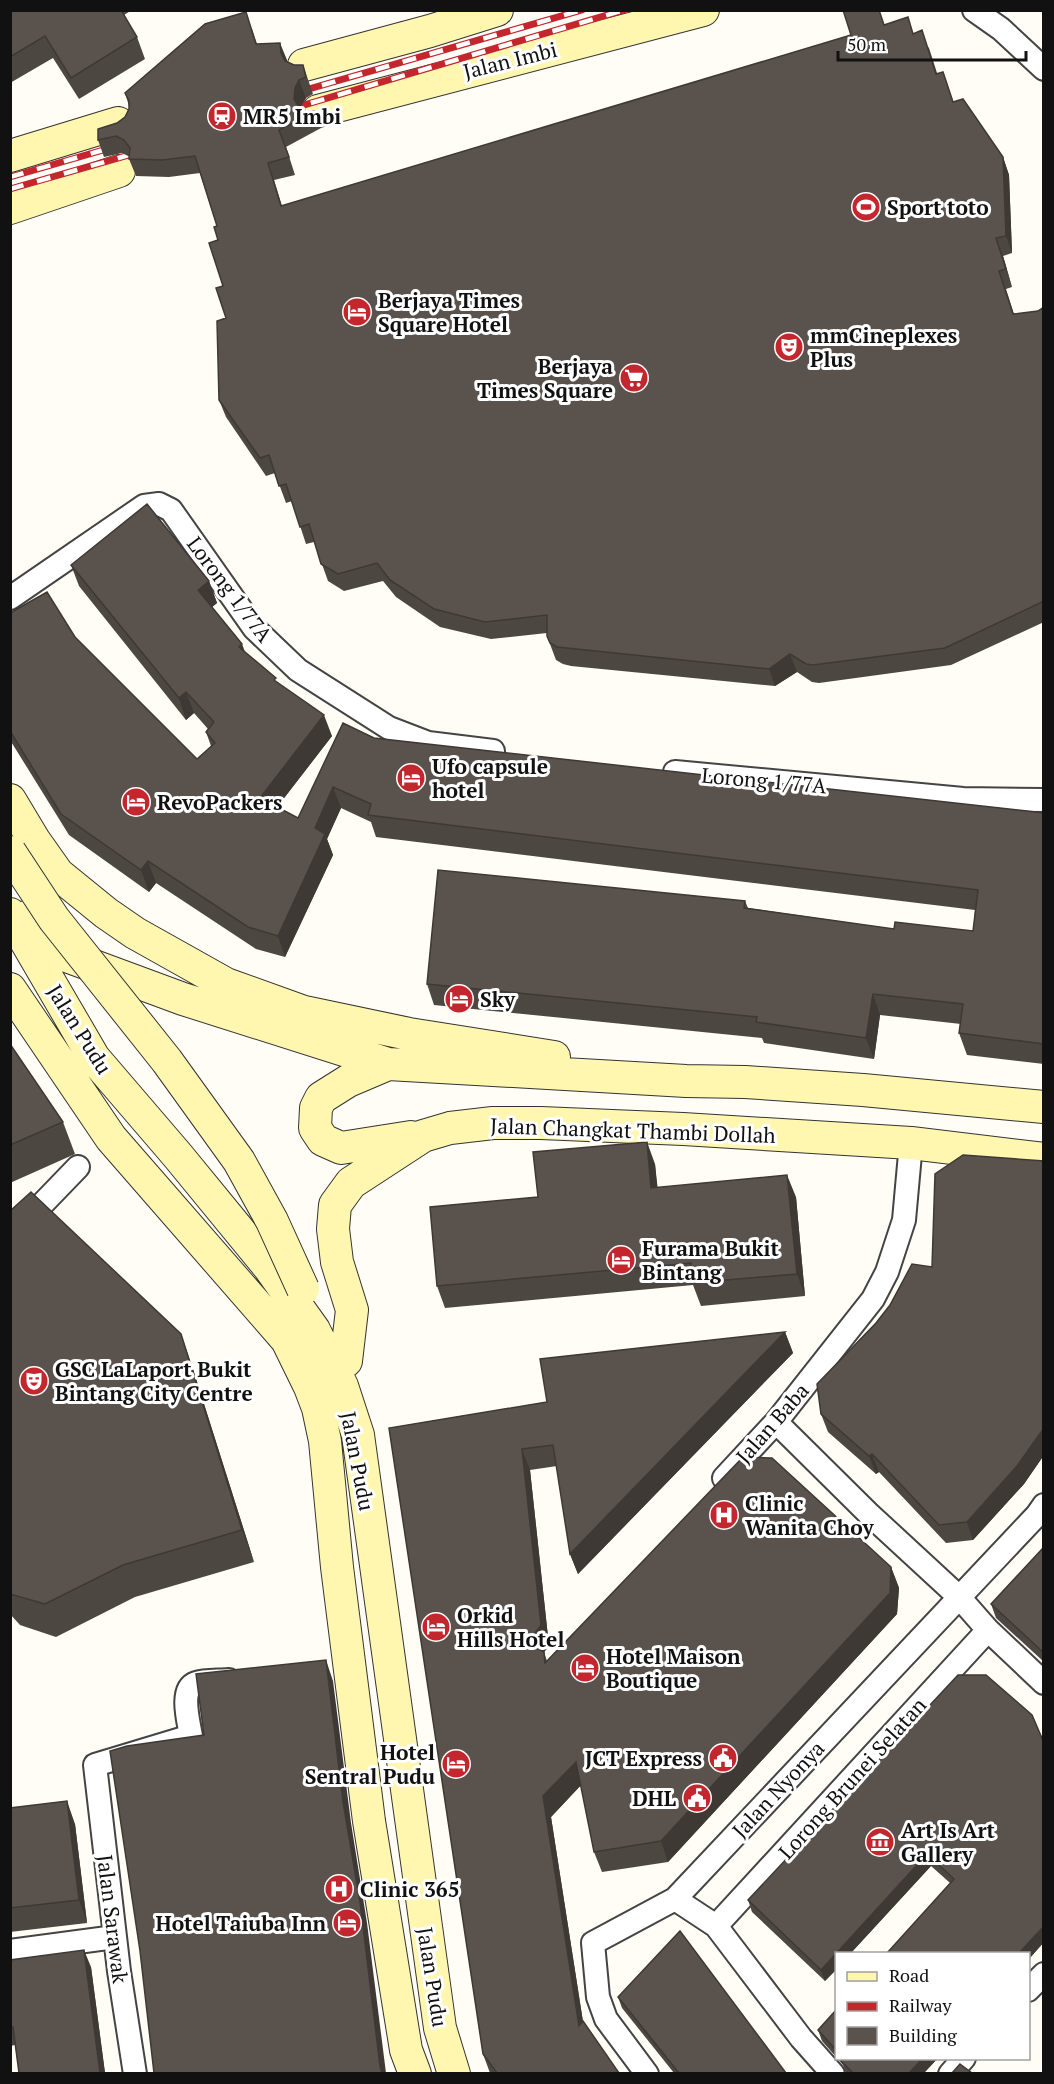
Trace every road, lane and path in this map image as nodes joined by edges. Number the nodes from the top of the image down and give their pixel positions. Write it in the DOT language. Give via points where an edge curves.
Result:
graph roads {
  1 [pos="497,10"];
  2 [pos="703,10"];
  3 [pos="974,10"];
  4 [pos="1000,20"];
  5 [pos="304,65"];
  6 [pos="1044,69"];
  7 [pos="318,111"];
  8 [pos="118,123"];
  9 [pos="10,156"];
  10 [pos="119,171"];
  11 [pos="10,208"];
  12 [pos="10,598"];
  13 [pos="508,753"];
  14 [pos="657,770"];
  15 [pos="10,800"];
  16 [pos="1044,801"];
  17 [pos="10,852"];
  18 [pos="10,901"];
  19 [pos="10,914"];
  20 [pos="10,989"];
  21 [pos="10,1021"];
  22 [pos="388,1064"];
  23 [pos="611,1077"];
  24 [pos="1044,1107"];
  25 [pos="450,1128"];
  26 [pos="111,1138"];
  27 [pos="911,1143"];
  28 [pos="1044,1159"];
  29 [pos="78,1167"];
  30 [pos="11,1237"];
  31 [pos="346,1361"];
  32 [pos="776,1422"];
  33 [pos="358,1435"];
  34 [pos="713,1490"];
  35 [pos="1044,1505"];
  36 [pos="959,1597"];
  37 [pos="988,1630"];
  38 [pos="251,1677"];
  39 [pos="1044,1683"];
  40 [pos="675,1899"];
  41 [pos="716,1926"];
  42 [pos="115,1937"];
  43 [pos="10,1951"];
  44 [pos="1044,1974"];
  45 [pos="1030,1989"];
  46 [pos="962,2060"];
  47 [pos="135,2073"];
  48 [pos="414,2073"];
  49 [pos="454,2073"];
  50 [pos="647,2073"];
  51 [pos="833,2073"];
  52 [pos="950,2073"];
  1 -- 5 [label="main road"];
  2 -- 7 [label="main road, Jalan Imbi"];
  3 -- 4 [label="street"];
  4 -- 6 [label="street"];
  8 -- 9 [label="main road"];
  10 -- 11 [label="main road"];
  12 -- 13 [label="street, Lorong 1/77A" via="144,506 159,504 171,510 254,628 298,670 389,728 428,743"];
  14 -- 16 [label="street, Lorong 1/77A" via="963,799"];
  15 -- 23 [label="main road" via="58,874 135,933 226,984 304,1012 409,1034 555,1057"];
  17 -- 31 [label="main road, bridge" via="54,919 167,1061 238,1161 272,1221 303,1289"];
  18 -- 22 [label="main road" via="64,955 183,999"];
  19 -- 33 [label="main road, Jalan Pudu" via="94,1059 269,1268 314,1330 342,1386"];
  20 -- 26 [label="main road, Jalan Pudu"];
  21 -- 26 [label="main road" via="76,1106"];
  22 -- 23 [label="main road"];
  22 -- 25 [label="main road" via="321,1098 315,1108 315,1128 323,1140 341,1148"];
  23 -- 24 [label="main road" via="793,1085"];
  25 -- 27 [label="main road, Jalan Changkat Thambi Dollah" via="541,1123"];
  25 -- 31 [label="main road, Jalan Changkat Thambi Dollah" via="423,1136 351,1183 335,1205 337,1263 352,1310"];
  26 -- 48 [label="main road, Jalan Pudu" via="287,1340 318,1408 325,1441 340,1668 406,2050"];
  27 -- 28 [label="main road, Jalan Changkat Thambi Dollah"];
  27 -- 32 [label="street, Jalan Baba" via="904,1220 887,1272 873,1299"];
  29 -- 30 [label="street"];
  31 -- 33 [label="main road"];
  32 -- 34 [label="street, Jalan Baba"];
  32 -- 36 [label="street"];
  33 -- 49 [label="main road, Jalan Pudu" via="440,2028"];
  35 -- 36 [label="street, Jalan Nyonya"];
  36 -- 37 [label="street"];
  36 -- 40 [label="street, Jalan Nyonya"];
  37 -- 39 [label="street"];
  37 -- 41 [label="street, Lorong Brunei Selatan"];
  38 -- 42 [label="street, Jalan Sarawak" via="195,1683 185,1698 191,1736 94,1765"];
  40 -- 41 [label="street"];
  40 -- 50 [label="street, Jalan Nyonya" via="592,1943 598,1997 606,2019"];
  41 -- 51 [label="street" via="801,2038"];
  42 -- 43 [label="street"];
  42 -- 47 [label="street, Jalan Sarawak"];
  44 -- 45 [label="street"];
  46 -- 52 [label="street"];
}
